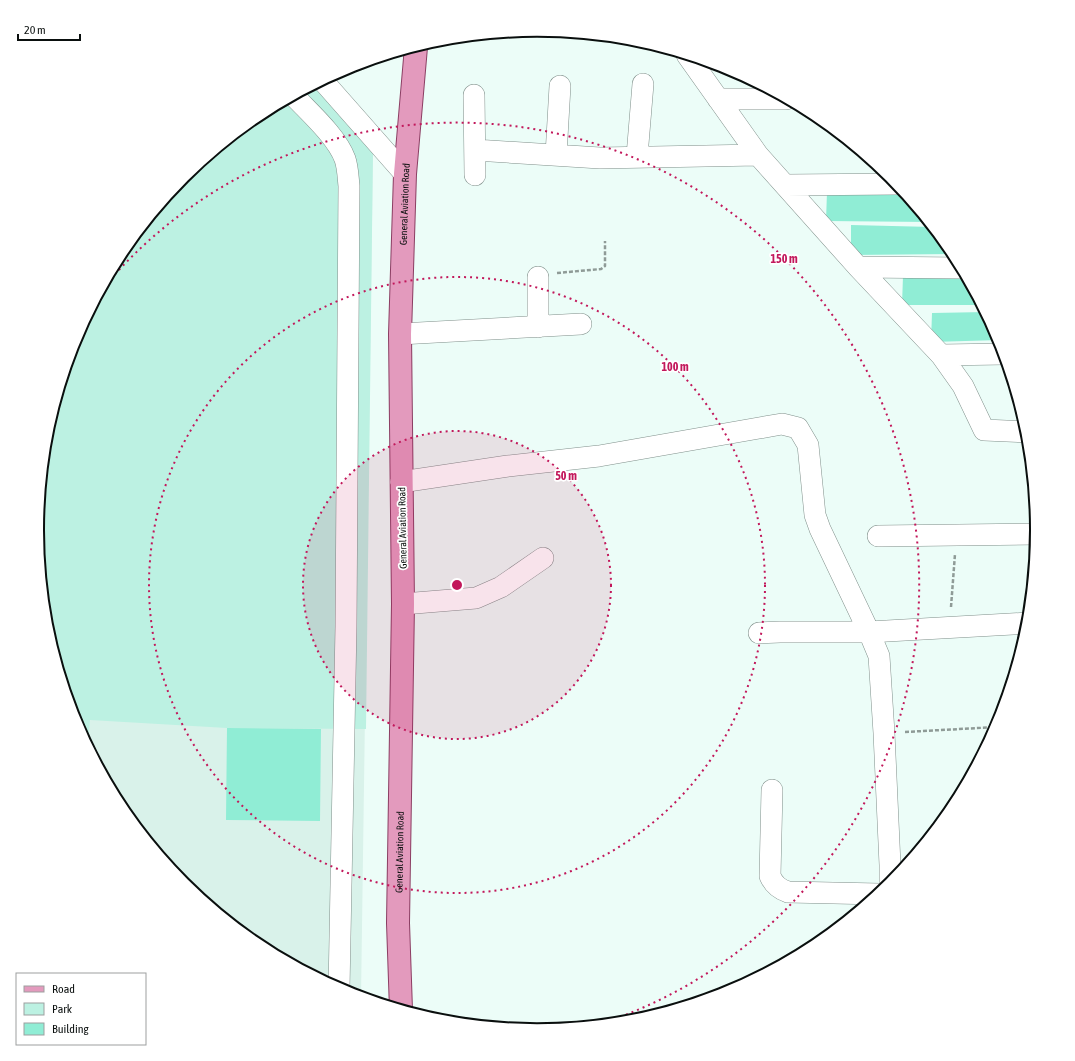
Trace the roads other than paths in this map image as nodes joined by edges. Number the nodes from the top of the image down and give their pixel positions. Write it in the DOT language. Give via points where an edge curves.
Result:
graph roads {
  1 [pos="415,53"];
  2 [pos="692,62"];
  3 [pos="643,84"];
  4 [pos="326,85"];
  5 [pos="560,86"];
  6 [pos="474,95"];
  7 [pos="718,98"];
  8 [pos="776,99"];
  9 [pos="297,100"];
  10 [pos="475,150"];
  11 [pos="556,155"];
  12 [pos="758,155"];
  13 [pos="637,156"];
  14 [pos="405,174"];
  15 [pos="475,175"];
  16 [pos="888,184"];
  17 [pos="786,185"];
  18 [pos="858,267"];
  19 [pos="955,268"];
  20 [pos="538,277"];
  21 [pos="581,324"];
  22 [pos="538,327"];
  23 [pos="400,334"];
  24 [pos="941,354"];
  25 [pos="998,354"];
  26 [pos="1021,432"];
  27 [pos="401,482"];
  28 [pos="1031,534"];
  29 [pos="878,536"];
  30 [pos="543,558"];
  31 [pos="403,604"];
  32 [pos="1023,623"];
  33 [pos="869,632"];
  34 [pos="759,633"];
  35 [pos="772,790"];
  36 [pos="899,865"];
  37 [pos="871,894"];
  38 [pos="339,982"];
  39 [pos="401,1004"];
  1 -- 14 [label="main road, General Aviation Road"];
  2 -- 7 [label="street"];
  3 -- 13 [label="street"];
  4 -- 14 [label="street"];
  5 -- 11 [label="street"];
  6 -- 10 [label="street"];
  7 -- 8 [label="street"];
  7 -- 12 [label="street"];
  9 -- 38 [label="street" via="338,144 348,170 349,186 346,642"];
  10 -- 11 [label="street"];
  10 -- 15 [label="street"];
  11 -- 13 [label="street" via="600,158"];
  12 -- 13 [label="street"];
  12 -- 17 [label="street"];
  14 -- 23 [label="main road, General Aviation Road"];
  16 -- 17 [label="street"];
  17 -- 18 [label="street"];
  18 -- 19 [label="street"];
  18 -- 24 [label="street"];
  20 -- 22 [label="street"];
  21 -- 22 [label="street"];
  22 -- 23 [label="street"];
  23 -- 27 [label="main road, General Aviation Road"];
  24 -- 25 [label="street"];
  24 -- 26 [label="street" via="963,386 984,430"];
  27 -- 31 [label="main road, General Aviation Road"];
  27 -- 33 [label="street" via="599,456 782,424 798,428 808,445 815,515"];
  28 -- 29 [label="street"];
  30 -- 31 [label="street" via="501,587 476,598"];
  31 -- 39 [label="main road, General Aviation Road" via="398,923"];
  32 -- 33 [label="street"];
  33 -- 34 [label="street"];
  33 -- 36 [label="street" via="879,656 884,733"];
  35 -- 37 [label="street" via="770,876 773,883 779,889 788,892"];
}
